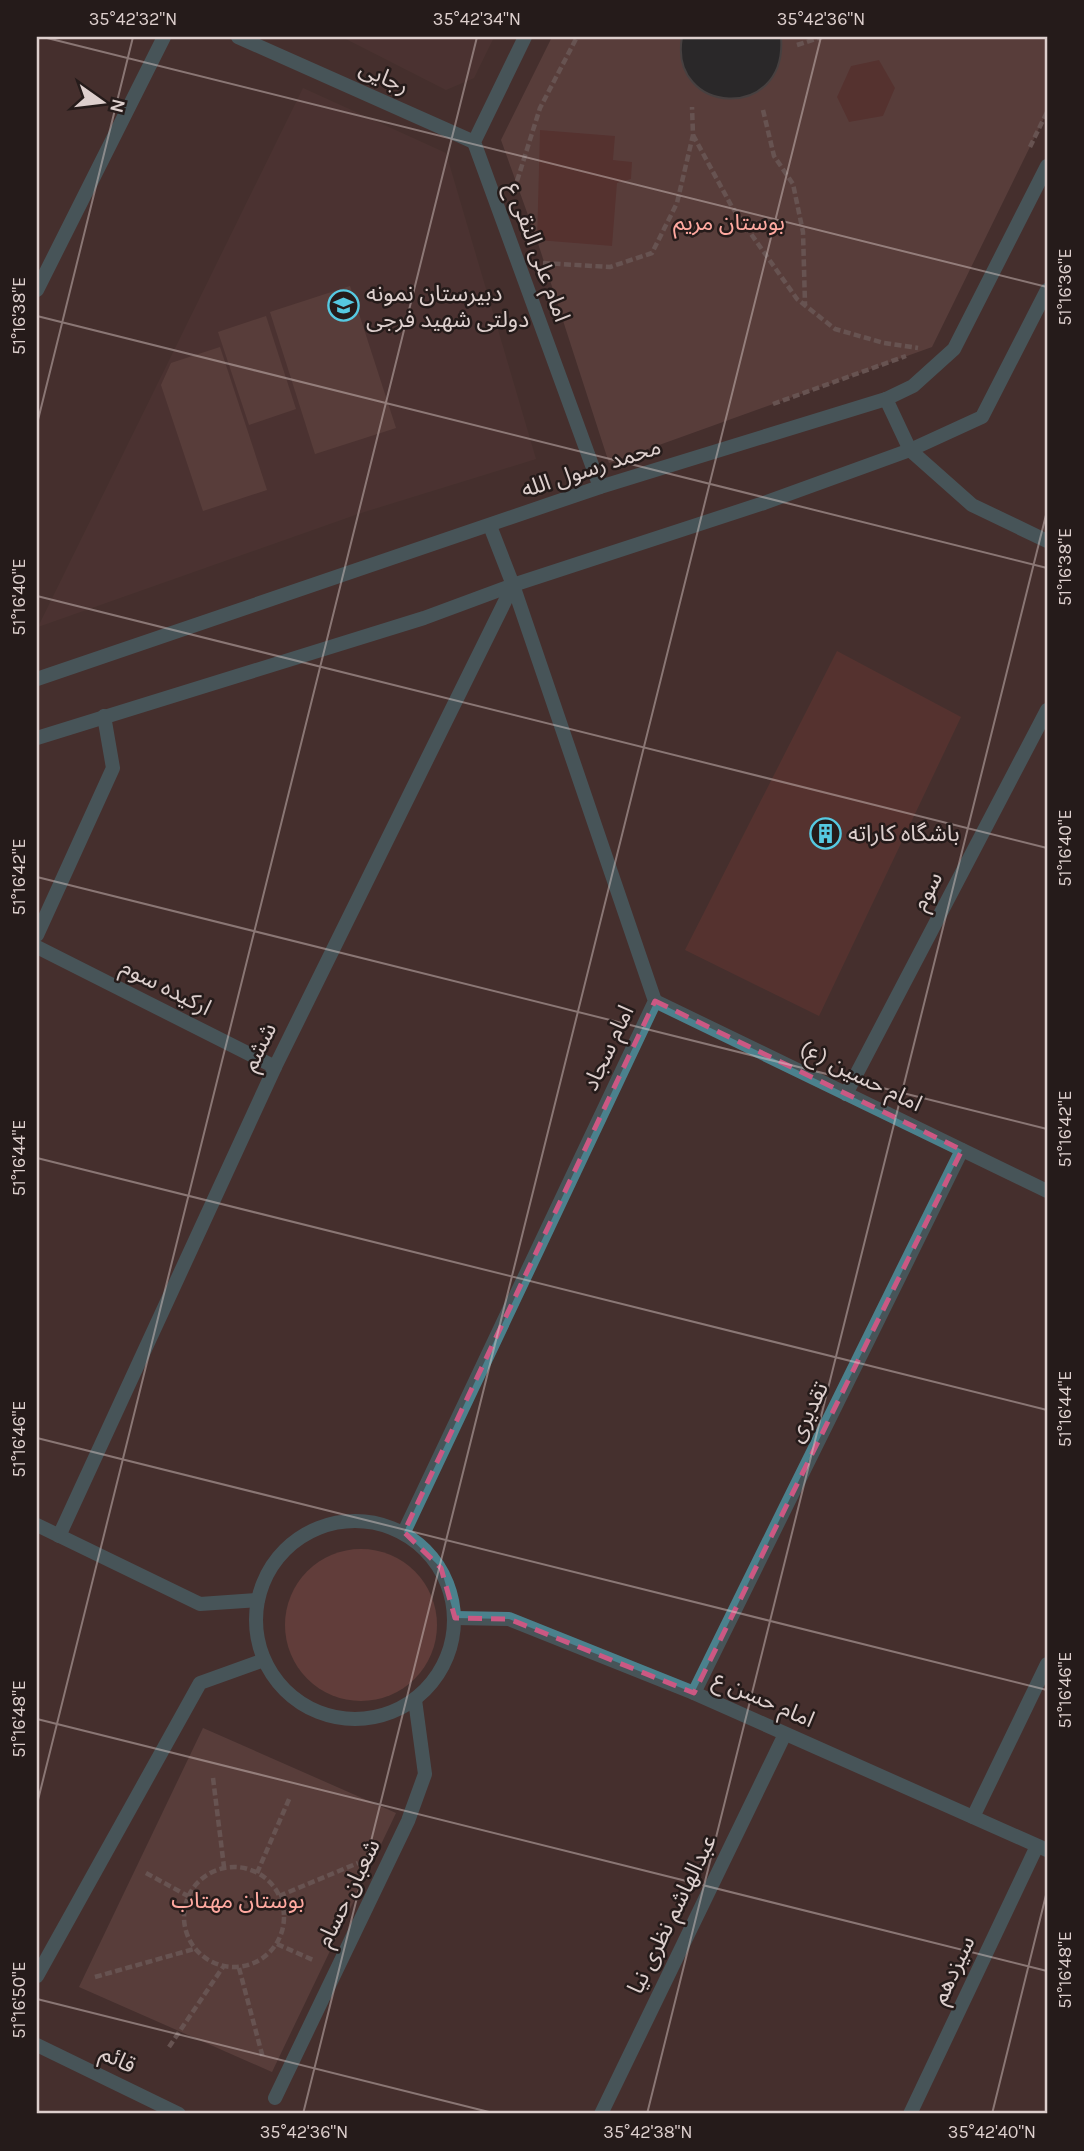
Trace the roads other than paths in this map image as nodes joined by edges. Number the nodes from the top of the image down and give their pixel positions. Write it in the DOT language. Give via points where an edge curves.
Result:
graph roads {
  1 [pos="164,37"];
  2 [pos="238,37"];
  3 [pos="525,37"];
  4 [pos="474,142"];
  5 [pos="1047,166"];
  6 [pos="37,290"];
  7 [pos="1047,290"];
  8 [pos="886,399"];
  9 [pos="910,450"];
  10 [pos="600,486"];
  11 [pos="490,526"];
  12 [pos="1047,541"];
  13 [pos="513,584"];
  14 [pos="37,680"];
  15 [pos="1047,710"];
  16 [pos="104,716"];
  17 [pos="37,738"];
  18 [pos="37,934"];
  19 [pos="37,947"];
  20 [pos="655,1001"];
  21 [pos="275,1068"];
  22 [pos="846,1094"];
  23 [pos="962,1150"];
  24 [pos="1047,1191"];
  25 [pos="37,1525"];
  26 [pos="404,1532"];
  27 [pos="59,1536"];
  28 [pos="258,1600"];
  29 [pos="455,1618"];
  30 [pos="264,1660"];
  31 [pos="1047,1664"];
  32 [pos="694,1693"];
  33 [pos="415,1700"];
  34 [pos="785,1734"];
  35 [pos="973,1817"];
  36 [pos="1042,1848"];
  37 [pos="37,1976"];
  38 [pos="37,2045"];
  39 [pos="275,2098"];
  40 [pos="179,2114"];
  41 [pos="601,2114"];
  42 [pos="910,2114"];
  1 -- 6 [label="street"];
  2 -- 4 [label="street, رجایی"];
  3 -- 4 [label="street"];
  4 -- 10 [label="street, امام علی النقی ع"];
  5 -- 8 [label="street, محمد رسول الله" via="954,349 913,386"];
  7 -- 9 [label="street" via="982,417"];
  8 -- 9 [label="street"];
  8 -- 10 [label="street, محمد رسول الله"];
  9 -- 12 [label="street" via="972,505"];
  9 -- 13 [label="street" via="764,503"];
  10 -- 11 [label="street, محمد رسول الله"];
  11 -- 13 [label="street, امام سجاد"];
  11 -- 14 [label="street, محمد رسول الله"];
  13 -- 16 [label="street" via="424,618"];
  13 -- 20 [label="street, امام سجاد"];
  13 -- 21 [label="street, ششم"];
  15 -- 22 [label="street, سوم"];
  16 -- 17 [label="street"];
  16 -- 18 [label="street" via="113,768"];
  19 -- 21 [label="street, ارکیده سوم"];
  20 -- 22 [label="street, امام حسین (ع)"];
  20 -- 26 [label="street, امام سجاد"];
  21 -- 27 [label="street, ششم"];
  22 -- 23 [label="street, امام حسین (ع)"];
  23 -- 24 [label="street, امام حسین (ع)"];
  23 -- 32 [label="street, تقدیری"];
  25 -- 27 [label="street"];
  26 -- 28 [label="street" via="375,1521 344,1520 314,1528 288,1546 269,1571"];
  26 -- 29 [label="street" via="441,1568 452,1592"];
  27 -- 28 [label="street" via="200,1604"];
  28 -- 30 [label="street" via="256,1630"];
  29 -- 32 [label="street, امام حسن ع" via="509,1619"];
  29 -- 33 [label="street" via="451,1649 436,1678"];
  30 -- 33 [label="street" via="280,1685 302,1704 330,1717 388,1714"];
  30 -- 37 [label="street" via="200,1683"];
  31 -- 35 [label="street"];
  32 -- 34 [label="street, امام حسن ع"];
  33 -- 39 [label="street, شعبان حسام" via="425,1774"];
  34 -- 35 [label="street, امام حسن ع"];
  34 -- 41 [label="street, عبدالهاشم نظری نیا"];
  35 -- 36 [label="street, امام حسن ع"];
  36 -- 42 [label="street, سیزدهم"];
  38 -- 40 [label="street, قائم"];
}
